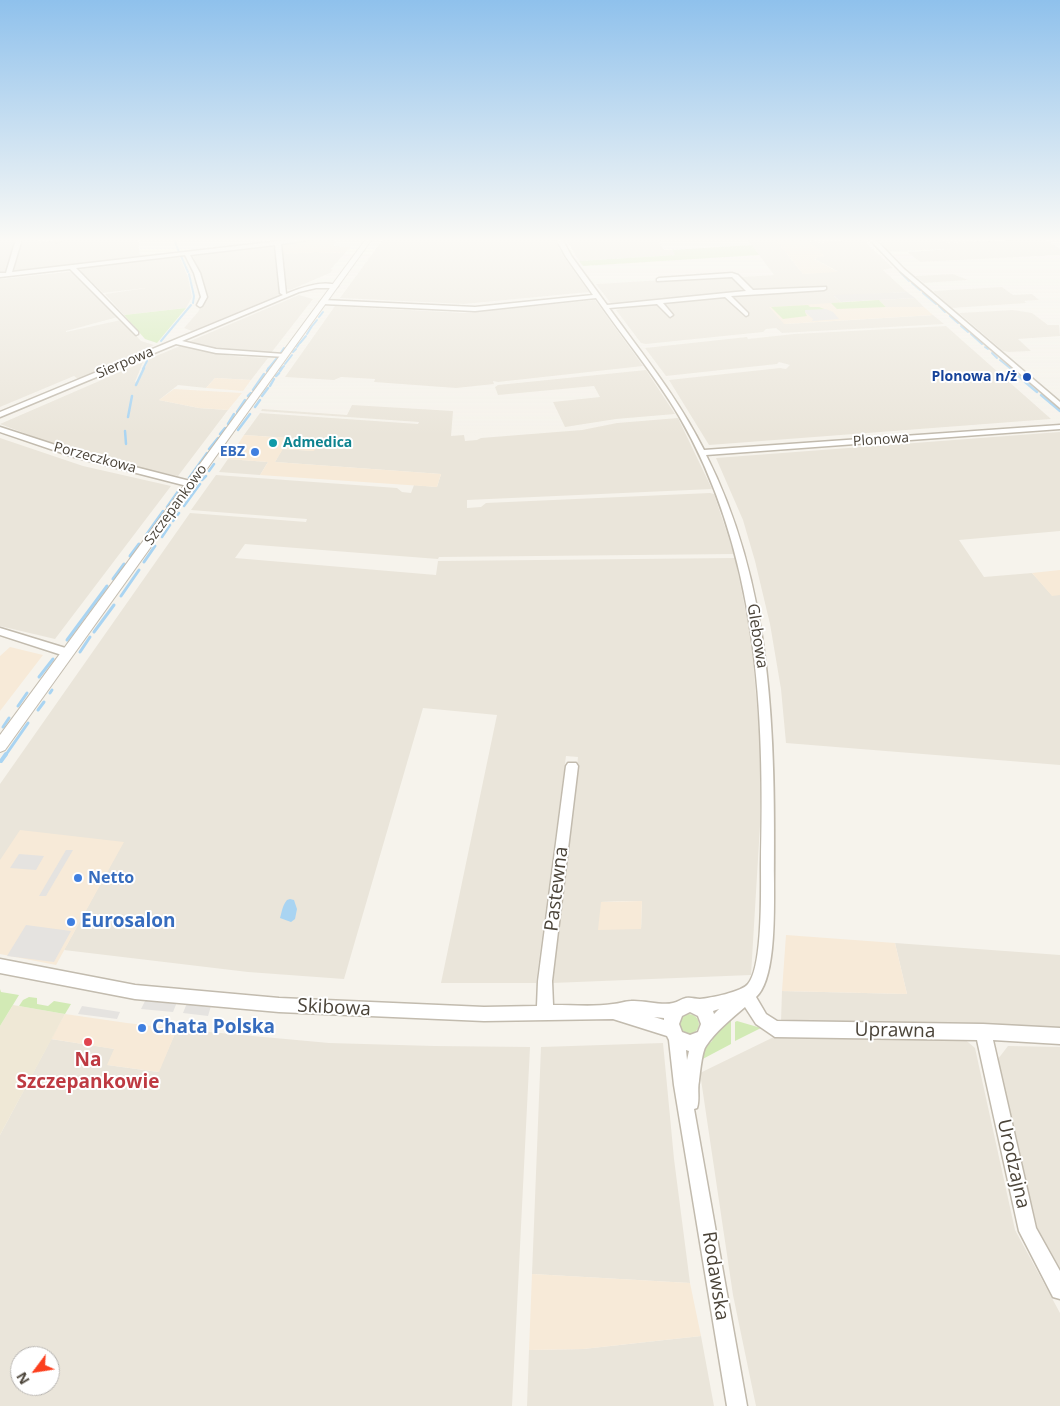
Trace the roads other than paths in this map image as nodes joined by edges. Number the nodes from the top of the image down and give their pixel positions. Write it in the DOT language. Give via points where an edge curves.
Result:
graph roads {
  1 [pos="109,305"];
  2 [pos="265,305"];
  3 [pos="321,305"];
  4 [pos="378,305"];
  5 [pos="514,305"];
  6 [pos="631,305"];
  7 [pos="661,305"];
  8 [pos="737,305"];
  9 [pos="942,305"];
  10 [pos="605,307"];
  11 [pos="746,314"];
  12 [pos="670,315"];
  13 [pos="136,332"];
  14 [pos="176,342"];
  15 [pos="284,356"];
  16 [pos="1060,406"];
  17 [pos="0,415"];
  18 [pos="1060,427"];
  19 [pos="0,429"];
  20 [pos="702,452"];
  21 [pos="191,484"];
  22 [pos="0,631"];
  23 [pos="68,653"];
  24 [pos="0,746"];
  25 [pos="572,766"];
  26 [pos="0,966"];
  27 [pos="746,996"];
  28 [pos="696,1007"];
  29 [pos="674,1010"];
  30 [pos="545,1012"];
  31 [pos="612,1012"];
  32 [pos="709,1028"];
  33 [pos="983,1032"];
  34 [pos="674,1033"];
  35 [pos="1060,1036"];
  36 [pos="698,1042"];
  37 [pos="693,1146"];
  38 [pos="1060,1290"];
  39 [pos="737,1406"];
  1 -- 13 [label="street"];
  2 -- 14 [label="street, Sierpowa"];
  3 -- 15 [label="street, Szczepankowo"];
  4 -- 5 [label="street" via="471,309"];
  6 -- 10 [label="street"];
  7 -- 12 [label="street"];
  8 -- 11 [label="street"];
  9 -- 16 [label="street"];
  10 -- 20 [label="street, Glebowa" via="674,402"];
  14 -- 15 [label="street" via="216,351"];
  14 -- 17 [label="street, Sierpowa"];
  15 -- 21 [label="street, Szczepankowo"];
  18 -- 20 [label="street, Plonowa"];
  19 -- 21 [label="street, Porzeczkowa" via="70,452"];
  20 -- 27 [label="street, Glebowa" via="726,507 740,557 752,603 764,685 770,768 766,927 759,982"];
  21 -- 23 [label="street, Szczepankowo"];
  22 -- 23 [label="street"];
  23 -- 24 [label="street, Szczepankowo"];
  25 -- 30 [label="street, Pastewna"];
  26 -- 30 [label="street, Skibowa" via="135,992 224,1000 369,1010 484,1014"];
  27 -- 28 [label="street"];
  27 -- 32 [label="street, Glebowa"];
  27 -- 33 [label="street, Uprawna" via="761,1019 775,1029"];
  28 -- 29 [label="street" via="684,1005"];
  28 -- 32 [label="street" via="706,1016"];
  29 -- 31 [label="street, Skibowa" via="631,1008"];
  29 -- 34 [label="street" via="670,1020"];
  30 -- 31 [label="street, Skibowa"];
  31 -- 34 [label="street, Skibowa"];
  32 -- 36 [label="street"];
  33 -- 35 [label="street, Uprawna"];
  33 -- 38 [label="street, Urodzajna" via="1028,1231"];
  34 -- 36 [label="street" via="686,1042"];
  34 -- 37 [label="street, Rodawska"];
  36 -- 37 [label="street, Rodawska" via="690,1085"];
  37 -- 39 [label="street, Rodawska"];
}
